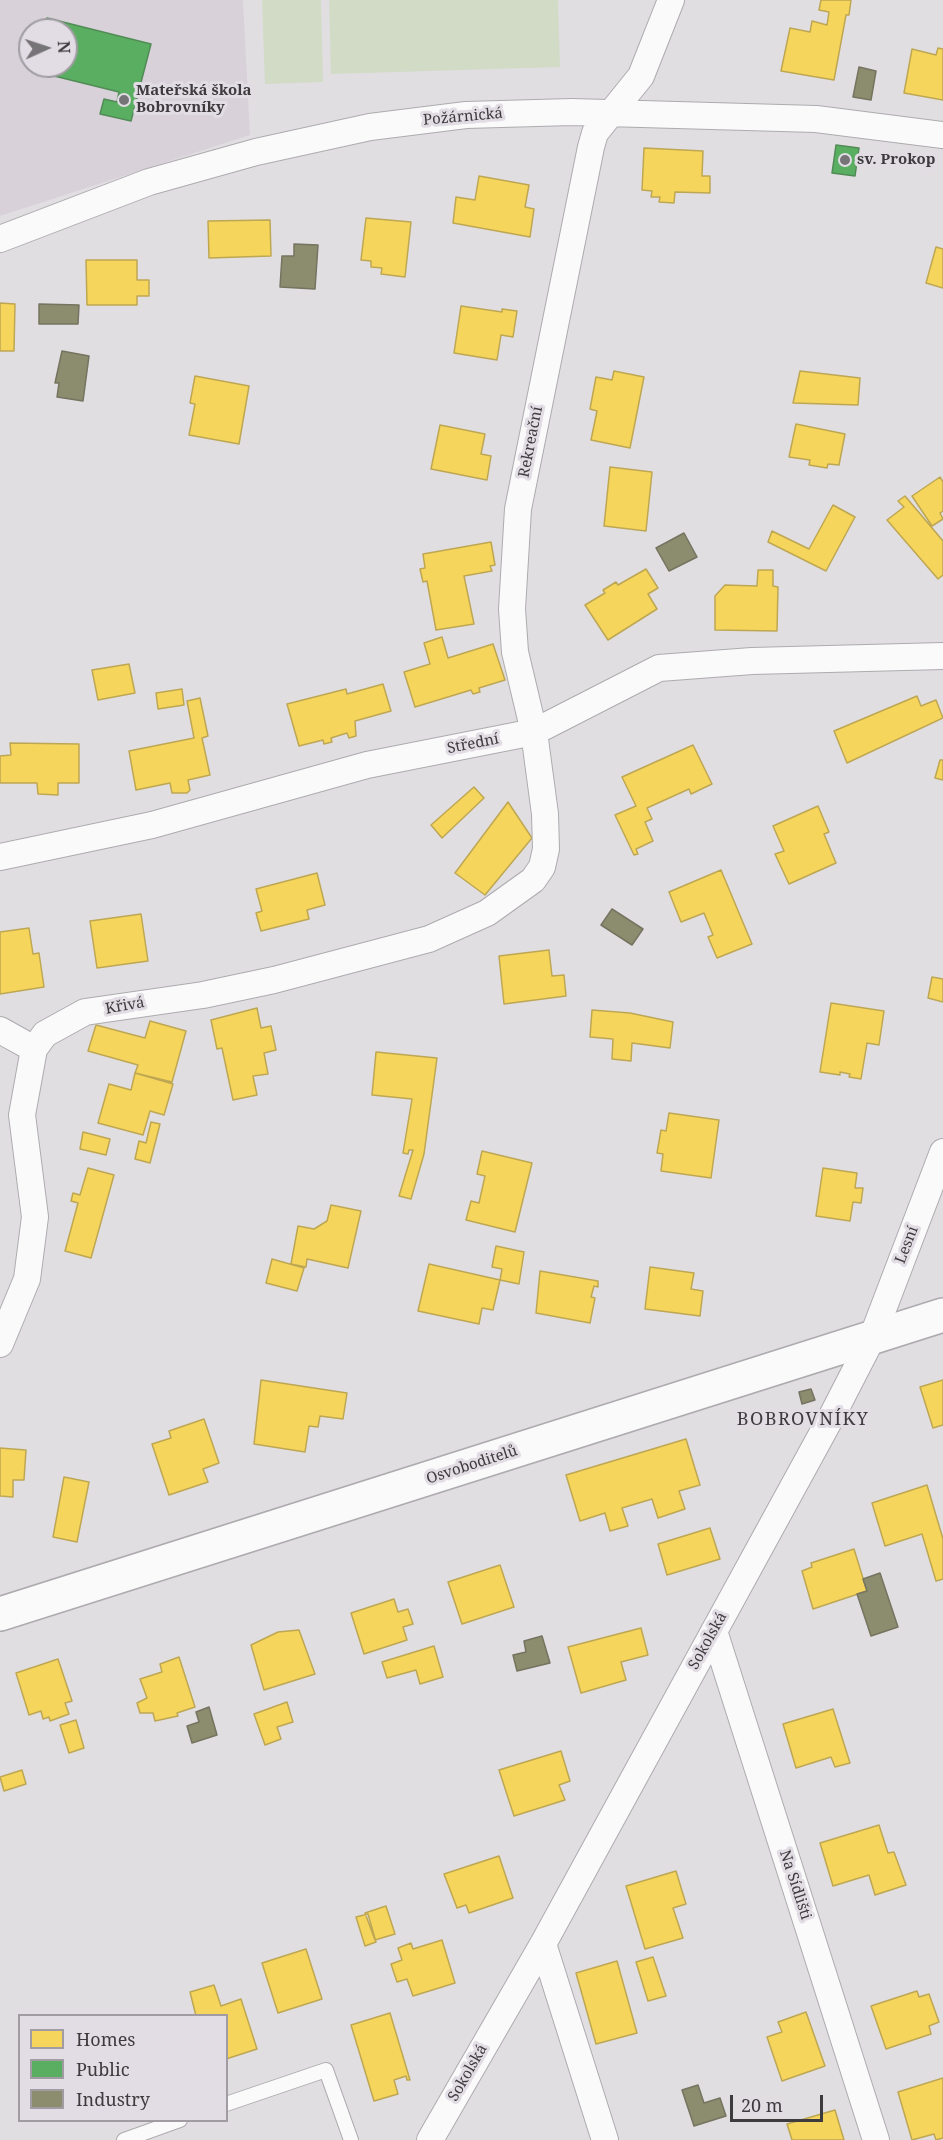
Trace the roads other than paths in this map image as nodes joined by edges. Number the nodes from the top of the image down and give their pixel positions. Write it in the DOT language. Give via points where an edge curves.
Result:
graph roads {
  1 [pos="671,0"];
  2 [pos="614,113"];
  3 [pos="943,135"];
  4 [pos="0,239"];
  5 [pos="943,656"];
  6 [pos="534,732"];
  7 [pos="0,857"];
  8 [pos="513,896"];
  9 [pos="0,1030"];
  10 [pos="34,1049"];
  11 [pos="943,1152"];
  12 [pos="943,1315"];
  13 [pos="872,1338"];
  14 [pos="0,1344"];
  15 [pos="0,1614"];
  16 [pos="714,1631"];
  17 [pos="543,1944"];
  18 [pos="228,2103"];
  19 [pos="177,2122"];
  20 [pos="124,2140"];
  21 [pos="351,2140"];
  22 [pos="430,2140"];
  23 [pos="605,2140"];
  24 [pos="876,2140"];
  1 -- 2 [label="street, Rekreační" via="648,63"];
  2 -- 3 [label="street, Požárnická" via="816,119"];
  2 -- 4 [label="street, Požárnická" via="466,114 370,127 256,152 149,182"];
  2 -- 6 [label="street, Rekreační" via="596,133 591,147 518,509 512,609 514,652"];
  5 -- 6 [label="street, Střední" via="752,661 659,668"];
  6 -- 7 [label="street, Střední" via="367,765 152,825"];
  6 -- 8 [label="street, Rekreační" via="545,814 545,857 538,874"];
  8 -- 10 [label="street, Křivá" via="487,913 429,939 213,993 85,1012 45,1034"];
  9 -- 10 [label="street"];
  10 -- 14 [label="street" via="22,1115 35,1217 27,1279"];
  11 -- 13 [label="street, Lesní"];
  12 -- 13 [label="street, Osvoboditelů"];
  13 -- 15 [label="street, Osvoboditelů"];
  13 -- 16 [label="street, Sokolská"];
  16 -- 17 [label="street, Sokolská"];
  16 -- 24 [label="street, Na Sídlišti"];
  17 -- 22 [label="street, Sokolská"];
  17 -- 23 [label="street"];
  18 -- 21 [label="lane" via="326,2070"];
  19 -- 20 [label="lane"];
}
